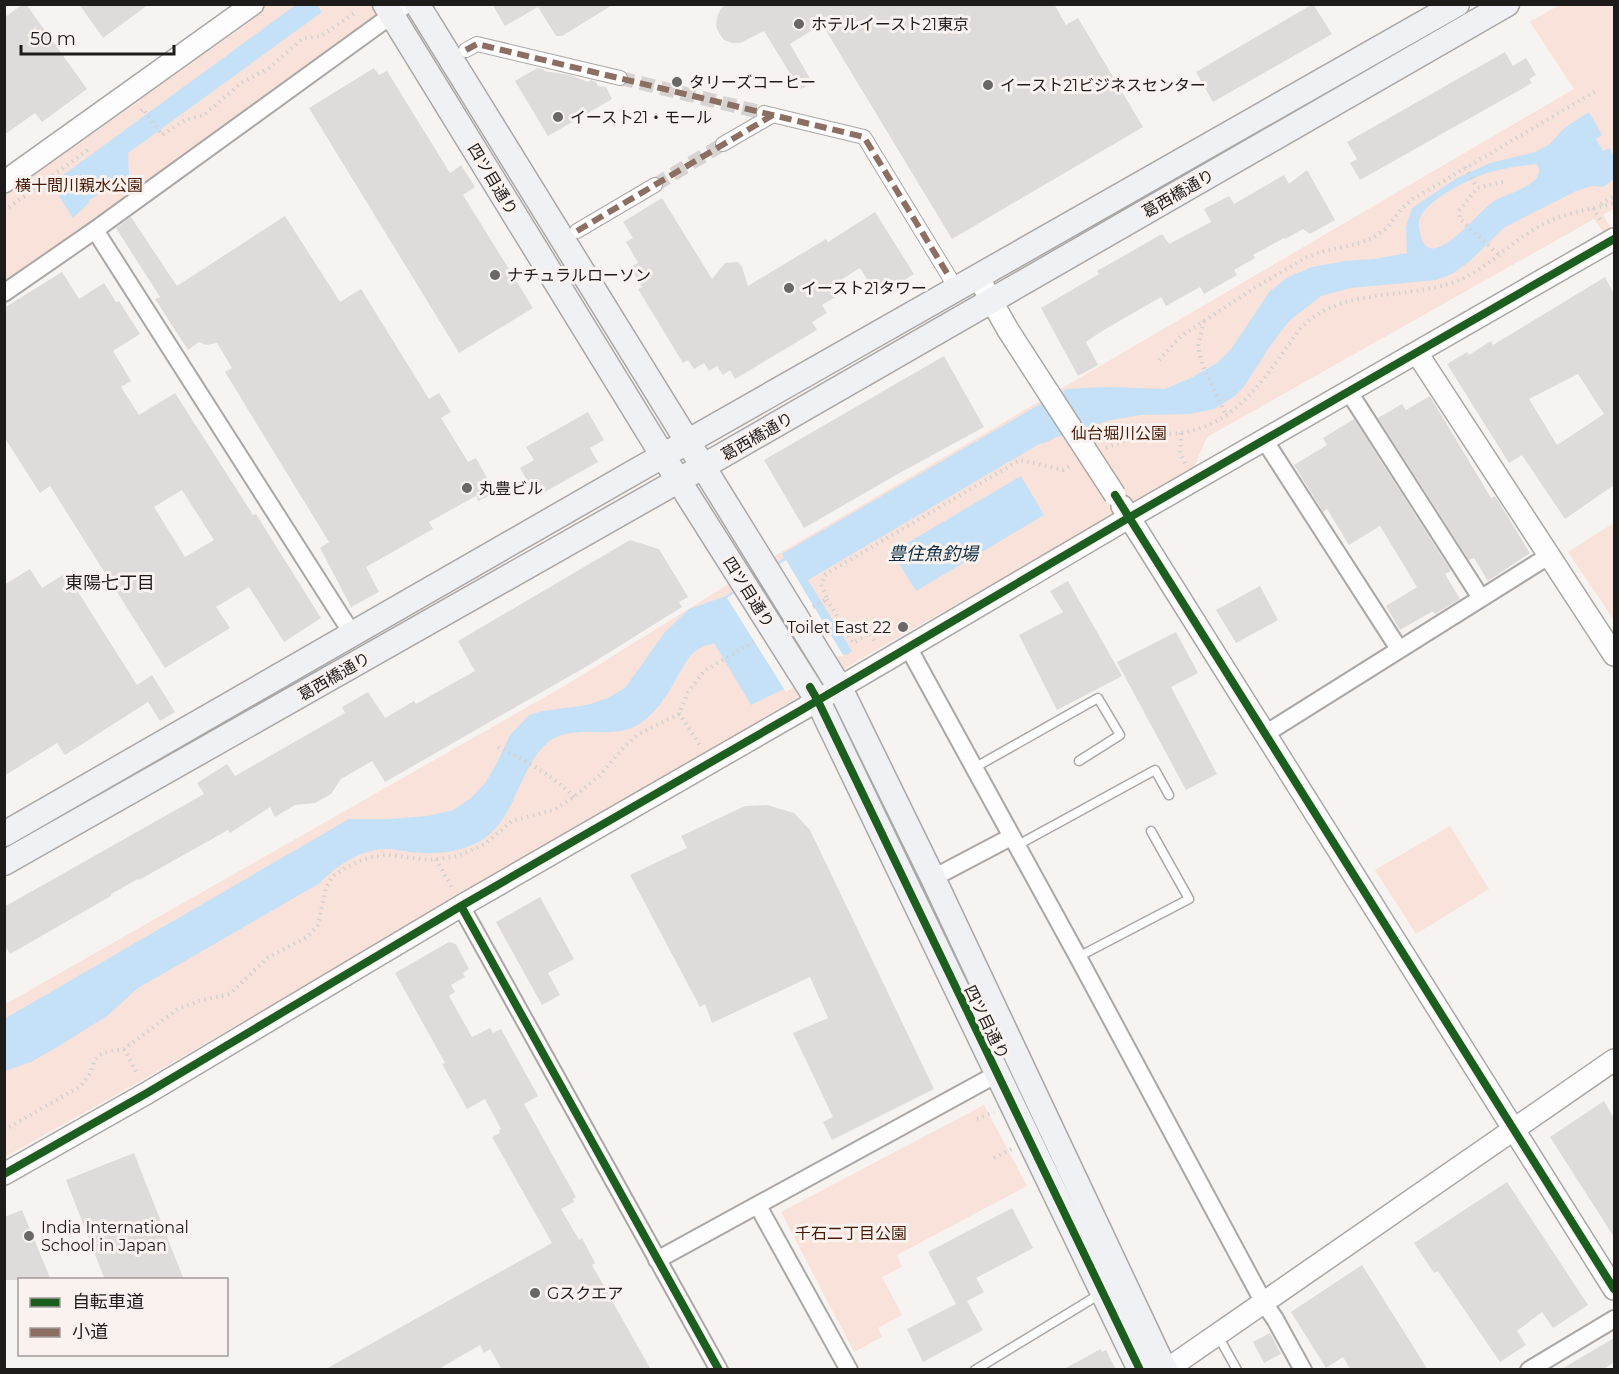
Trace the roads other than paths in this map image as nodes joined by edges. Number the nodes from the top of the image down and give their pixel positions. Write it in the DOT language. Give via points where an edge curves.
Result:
graph roads {
  1 [pos="253,4"];
  2 [pos="417,4"];
  3 [pos="1457,4"];
  4 [pos="1507,4"];
  5 [pos="393,8"];
  6 [pos="466,50"];
  7 [pos="620,78"];
  8 [pos="723,144"];
  9 [pos="4,183"];
  10 [pos="655,185"];
  11 [pos="95,230"];
  12 [pos="577,231"];
  13 [pos="1614,239"];
  14 [pos="978,277"];
  15 [pos="950,278"];
  16 [pos="4,293"];
  17 [pos="991,301"];
  18 [pos="1417,353"];
  19 [pos="1349,392"];
  20 [pos="1265,441"];
  21 [pos="688,442"];
  22 [pos="663,456"];
  23 [pos="704,466"];
  24 [pos="678,481"];
  25 [pos="1130,517"];
  26 [pos="1550,555"];
  27 [pos="1481,598"];
  28 [pos="353,635"];
  29 [pos="908,647"];
  30 [pos="1399,650"];
  31 [pos="1614,655"];
  32 [pos="835,681"];
  33 [pos="814,694"];
  34 [pos="1265,734"];
  35 [pos="1079,761"];
  36 [pos="974,768"];
  37 [pos="1169,795"];
  38 [pos="1151,831"];
  39 [pos="4,834"];
  40 [pos="1014,842"];
  41 [pos="4,863"];
  42 [pos="933,878"];
  43 [pos="452,901"];
  44 [pos="1078,957"];
  45 [pos="1614,1060"];
  46 [pos="997,1074"];
  47 [pos="1514,1129"];
  48 [pos="4,1174"];
  49 [pos="758,1206"];
  50 [pos="657,1260"];
  51 [pos="1614,1289"];
  52 [pos="1103,1292"];
  53 [pos="1264,1303"];
  54 [pos="1614,1319"];
  55 [pos="1217,1334"];
  56 [pos="719,1370"];
  57 [pos="849,1370"];
  58 [pos="975,1370"];
  59 [pos="1140,1370"];
  60 [pos="1166,1370"];
  61 [pos="1237,1370"];
  62 [pos="1303,1370"];
  63 [pos="1529,1370"];
  1 -- 9 [label="street"];
  2 -- 21 [label="main road, 四ツ目通り"];
  3 -- 14 [label="main road, 葛西橋通り"];
  4 -- 17 [label="main road, 葛西橋通り"];
  5 -- 11 [label="street"];
  5 -- 22 [label="main road, 四ツ目通り"];
  6 -- 7 [label="street" via="477,44"];
  8 -- 15 [label="street" via="768,114 864,137"];
  10 -- 12 [label="street"];
  11 -- 16 [label="street"];
  11 -- 28 [label="street"];
  13 -- 18 [label="street"];
  14 -- 17 [label="street"];
  14 -- 21 [label="main road, 葛西橋通り"];
  17 -- 23 [label="main road, 葛西橋通り"];
  17 -- 25 [label="street, bridge"];
  18 -- 19 [label="street"];
  18 -- 26 [label="street"];
  19 -- 20 [label="street"];
  19 -- 27 [label="street"];
  20 -- 25 [label="street"];
  20 -- 30 [label="street"];
  21 -- 22 [label="main road, 葛西橋通り"];
  21 -- 23 [label="main road, 四ツ目通り"];
  22 -- 24 [label="main road, 四ツ目通り"];
  22 -- 28 [label="main road, 葛西橋通り"];
  23 -- 24 [label="main road, 葛西橋通り"];
  23 -- 32 [label="main road, 四ツ目通り"];
  24 -- 33 [label="main road, 四ツ目通り"];
  24 -- 41 [label="main road, 葛西橋通り"];
  25 -- 29 [label="street"];
  25 -- 34 [label="street"];
  26 -- 27 [label="street"];
  26 -- 31 [label="street"];
  27 -- 30 [label="street"];
  28 -- 39 [label="main road, 葛西橋通り"];
  29 -- 32 [label="street"];
  29 -- 36 [label="street"];
  30 -- 34 [label="street"];
  32 -- 33 [label="street"];
  32 -- 42 [label="main road, 四ツ目通り"];
  33 -- 43 [label="street" via="711,763"];
  33 -- 46 [label="main road, 四ツ目通り"];
  34 -- 47 [label="street"];
  35 -- 36 [label="lane" via="1120,735 1098,698"];
  36 -- 40 [label="street"];
  37 -- 40 [label="lane" via="1155,770"];
  38 -- 44 [label="lane" via="1189,899"];
  40 -- 42 [label="street"];
  40 -- 44 [label="street"];
  42 -- 60 [label="main road, 四ツ目通り"];
  43 -- 48 [label="street" via="147,1093"];
  43 -- 50 [label="street"];
  44 -- 53 [label="street"];
  45 -- 47 [label="street"];
  46 -- 49 [label="street"];
  46 -- 52 [label="main road, 四ツ目通り"];
  47 -- 51 [label="street"];
  47 -- 53 [label="street"];
  49 -- 50 [label="street"];
  49 -- 57 [label="street"];
  50 -- 56 [label="street"];
  52 -- 58 [label="lane"];
  52 -- 59 [label="main road, 四ツ目通り"];
  53 -- 55 [label="street"];
  53 -- 62 [label="street"];
  54 -- 63 [label="street"];
  55 -- 60 [label="street"];
  55 -- 61 [label="lane"];
}
